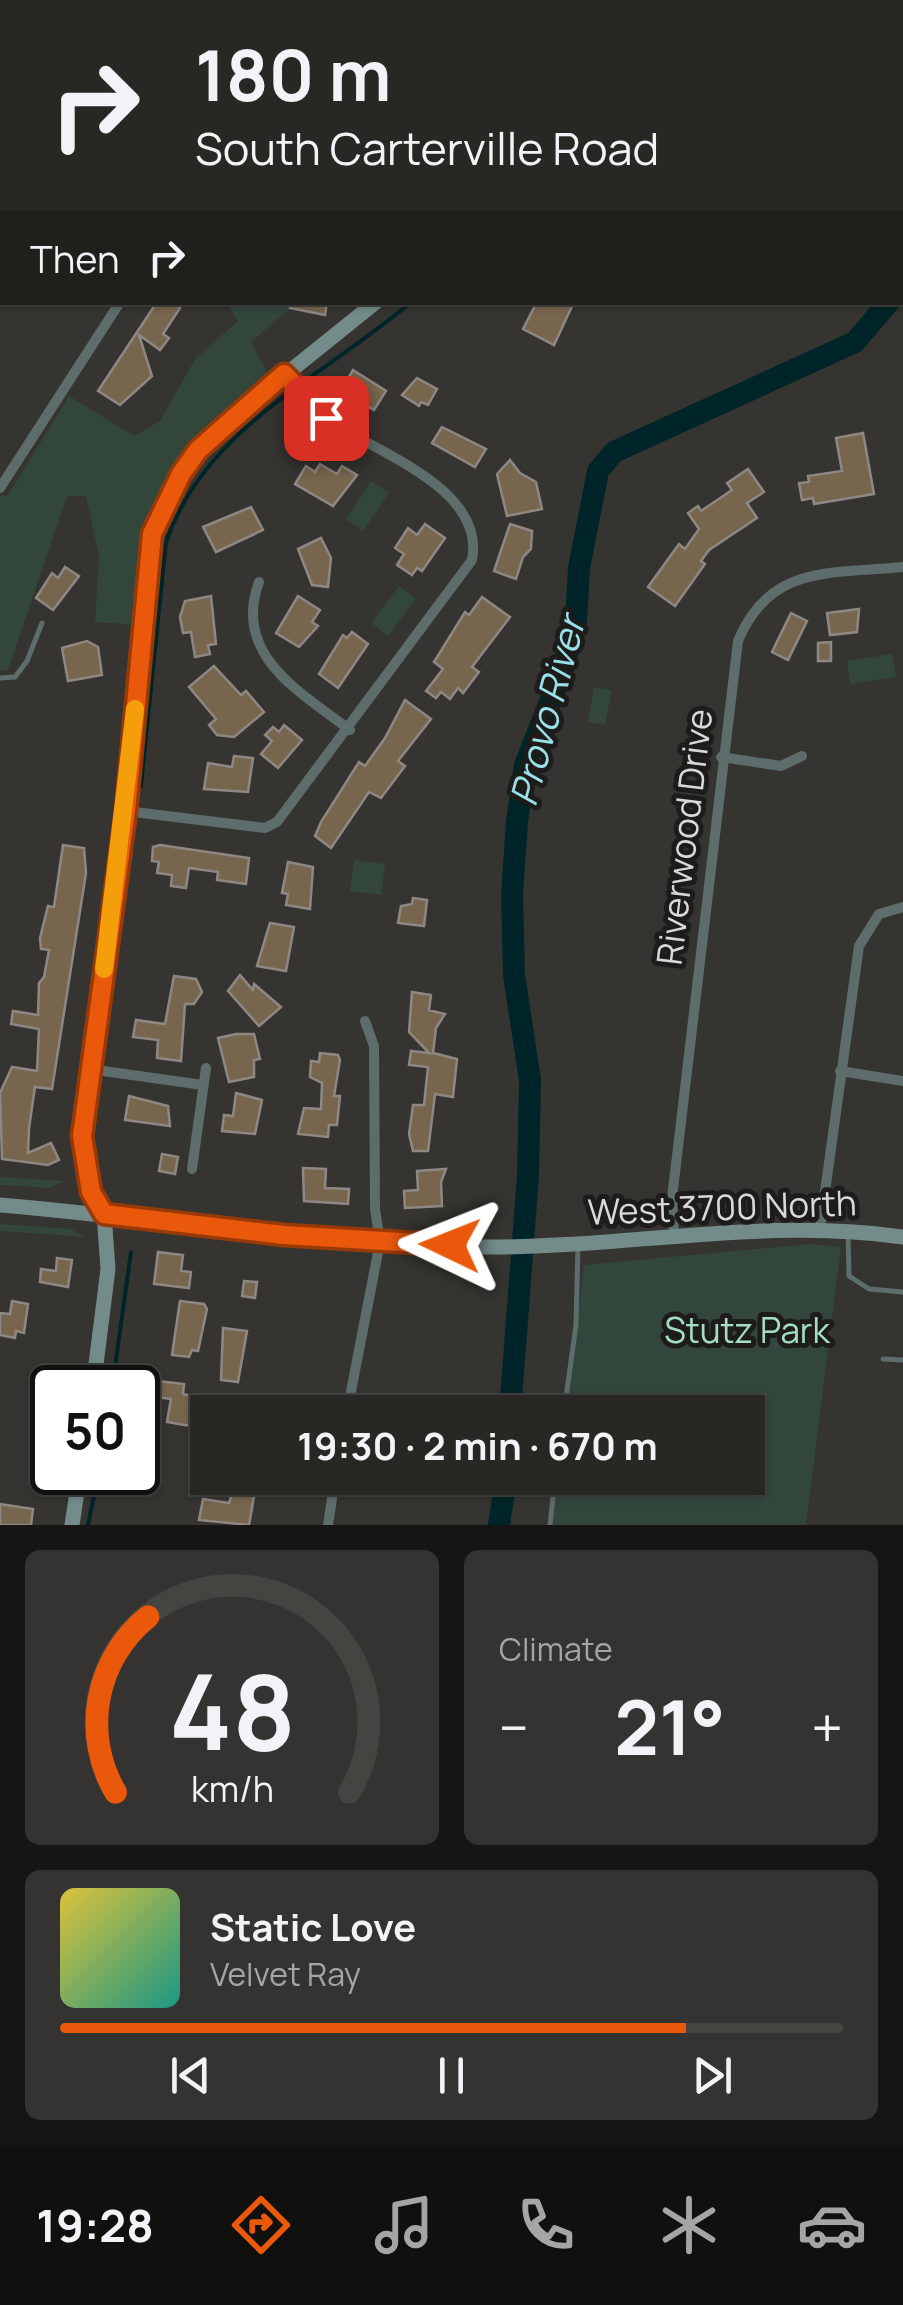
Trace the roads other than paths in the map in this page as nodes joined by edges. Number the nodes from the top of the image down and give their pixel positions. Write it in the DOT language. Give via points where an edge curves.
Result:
graph roads {
  1 [pos="118,305"];
  2 [pos="372,305"];
  3 [pos="284,374"];
  4 [pos="0,488"];
  5 [pos="903,566"];
  6 [pos="259,582"];
  7 [pos="42,622"];
  8 [pos="0,678"];
  9 [pos="350,730"];
  10 [pos="802,756"];
  11 [pos="721,757"];
  12 [pos="126,811"];
  13 [pos="903,906"];
  14 [pos="365,1021"];
  15 [pos="206,1068"];
  16 [pos="89,1069"];
  17 [pos="840,1072"];
  18 [pos="903,1081"];
  19 [pos="204,1085"];
  20 [pos="192,1169"];
  21 [pos="0,1205"];
  22 [pos="104,1214"];
  23 [pos="820,1228"];
  24 [pos="848,1230"];
  25 [pos="674,1236"];
  26 [pos="903,1237"];
  27 [pos="380,1242"];
  28 [pos="578,1242"];
  29 [pos="903,1292"];
  30 [pos="883,1359"];
  31 [pos="903,1360"];
  32 [pos="96,1365"];
  33 [pos="350,1395"];
  34 [pos="566,1395"];
  35 [pos="77,1495"];
  36 [pos="332,1495"];
  37 [pos="554,1495"];
  38 [pos="72,1525"];
  39 [pos="328,1525"];
  40 [pos="550,1525"];
  1 -- 4 [label="street"];
  2 -- 3 [label="street"];
  3 -- 9 [label="street" via="326,418 452,496 469,519 474,549 466,574"];
  3 -- 12 [label="street" via="198,450 152,534"];
  5 -- 11 [label="street, Riverwood Drive" via="794,580 759,602 738,641"];
  6 -- 9 [label="street" via="252,620 263,655 281,679"];
  7 -- 8 [label="lane" via="27,661 15,676"];
  9 -- 12 [label="street" via="280,820 264,828"];
  10 -- 11 [label="street" via="781,766"];
  11 -- 25 [label="street, Riverwood Drive" via="672,1198"];
  12 -- 16 [label="street"];
  13 -- 17 [label="street" via="879,914 859,946"];
  14 -- 27 [label="street" via="374,1046"];
  15 -- 19 [label="street"];
  16 -- 19 [label="street"];
  16 -- 22 [label="street" via="83,1149 91,1192"];
  17 -- 18 [label="street"];
  17 -- 23 [label="street"];
  19 -- 20 [label="street"];
  21 -- 22 [label="street, West 3700 North"];
  22 -- 27 [label="street, West 3700 North"];
  22 -- 32 [label="street" via="108,1269"];
  23 -- 24 [label="street, West 3700 North"];
  23 -- 25 [label="street, West 3700 North"];
  24 -- 26 [label="street, West 3700 North"];
  24 -- 29 [label="lane" via="849,1276 869,1288"];
  25 -- 28 [label="street, West 3700 North"];
  27 -- 28 [label="street, West 3700 North"];
  27 -- 33 [label="street"];
  28 -- 34 [label="lane"];
  30 -- 31 [label="lane"];
  35 -- 38 [label="street"];
  36 -- 39 [label="street"];
  37 -- 40 [label="lane"];
}
